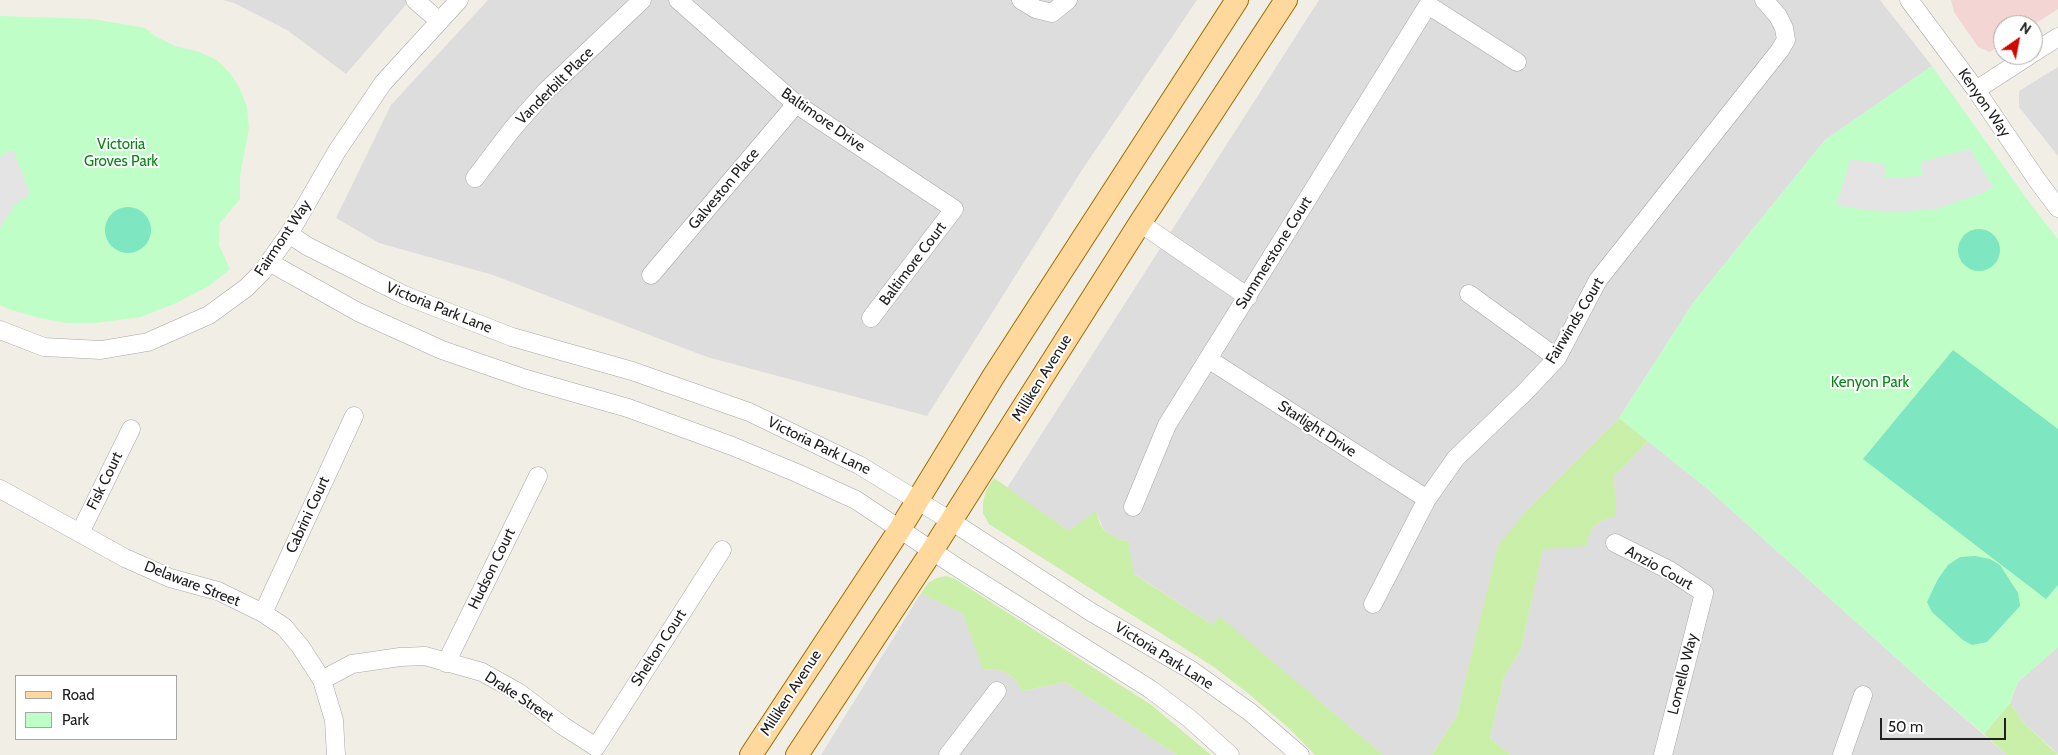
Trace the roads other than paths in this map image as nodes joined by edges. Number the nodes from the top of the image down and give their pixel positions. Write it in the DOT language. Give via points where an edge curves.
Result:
graph roads {
  1 [pos="415,0"];
  2 [pos="460,0"];
  3 [pos="642,0"];
  4 [pos="678,0"];
  5 [pos="1022,0"];
  6 [pos="1068,0"];
  7 [pos="1237,0"];
  8 [pos="1286,0"];
  9 [pos="1764,0"];
  10 [pos="1909,0"];
  11 [pos="439,21"];
  12 [pos="2058,37"];
  13 [pos="2043,46"];
  14 [pos="1517,62"];
  15 [pos="2014,65"];
  16 [pos="1976,90"];
  17 [pos="796,104"];
  18 [pos="476,178"];
  19 [pos="2058,208"];
  20 [pos="954,209"];
  21 [pos="1140,223"];
  22 [pos="289,234"];
  23 [pos="269,262"];
  24 [pos="651,275"];
  25 [pos="1469,294"];
  26 [pos="1248,297"];
  27 [pos="871,318"];
  28 [pos="0,330"];
  29 [pos="1557,358"];
  30 [pos="1208,359"];
  31 [pos="354,416"];
  32 [pos="131,429"];
  33 [pos="538,476"];
  34 [pos="0,489"];
  35 [pos="1427,499"];
  36 [pos="917,500"];
  37 [pos="1132,507"];
  38 [pos="951,521"];
  39 [pos="900,529"];
  40 [pos="80,533"];
  41 [pos="1615,543"];
  42 [pos="722,550"];
  43 [pos="932,551"];
  44 [pos="1704,593"];
  45 [pos="1373,604"];
  46 [pos="263,613"];
  47 [pos="446,663"];
  48 [pos="322,680"];
  49 [pos="997,692"];
  50 [pos="1863,696"];
  51 [pos="596,747"];
  52 [pos="336,755"];
  53 [pos="751,755"];
  54 [pos="797,755"];
  55 [pos="948,755"];
  56 [pos="1230,755"];
  57 [pos="1300,755"];
  58 [pos="1663,755"];
  59 [pos="1842,755"];
  1 -- 11 [label="street"];
  2 -- 11 [label="street, Fairmont Way"];
  3 -- 18 [label="street, Vanderbilt Place" via="546,91 513,128"];
  4 -- 17 [label="street, Baltimore Drive"];
  5 -- 6 [label="street" via="1036,9 1052,13"];
  7 -- 36 [label="main road, Milliken Avenue"];
  8 -- 21 [label="main road, Milliken Avenue"];
  9 -- 29 [label="street, Fairwinds Court" via="1778,16 1786,40 1598,280"];
  10 -- 16 [label="street, Kenyon Way"];
  11 -- 22 [label="street, Fairmont Way" via="382,84 337,151"];
  12 -- 13 [label="street"];
  14 -- 26 [label="street, Summerstone Court" via="1428,5"];
  15 -- 16 [label="street"];
  16 -- 19 [label="street, Kenyon Way"];
  17 -- 20 [label="street, Baltimore Drive"];
  17 -- 24 [label="street, Galveston Place"];
  20 -- 27 [label="street, Baltimore Court"];
  21 -- 26 [label="street"];
  21 -- 38 [label="main road, Milliken Avenue"];
  22 -- 23 [label="street, Fairmont Way"];
  22 -- 36 [label="street, Victoria Park Lane" via="375,282 512,337 632,371 749,412 859,465"];
  23 -- 28 [label="street, Fairmont Way" via="246,288 208,316 148,342 101,350 44,347"];
  23 -- 39 [label="street" via="358,312 442,350 526,379 628,408 732,446 856,500"];
  25 -- 29 [label="street"];
  26 -- 30 [label="street, Summerstone Court"];
  29 -- 35 [label="street, Fairwinds Court" via="1456,458"];
  30 -- 35 [label="street, Starlight Drive"];
  30 -- 37 [label="street, Summerstone Court" via="1167,425"];
  31 -- 46 [label="street, Cabrini Court"];
  32 -- 40 [label="street, Fisk Court"];
  33 -- 47 [label="street, Hudson Court"];
  34 -- 40 [label="street, Delaware Street"];
  35 -- 45 [label="street, Fairwinds Court"];
  36 -- 38 [label="street, Victoria Park Lane"];
  36 -- 39 [label="main road, Milliken Avenue"];
  38 -- 43 [label="main road, Milliken Avenue"];
  38 -- 57 [label="street, Victoria Park Lane" via="1091,612 1191,670 1250,712"];
  39 -- 43 [label="street"];
  39 -- 53 [label="main road, Milliken Avenue"];
  40 -- 46 [label="street, Delaware Street" via="170,578 218,591"];
  41 -- 44 [label="street, Anzio Court" via="1669,570"];
  42 -- 51 [label="street, Shelton Court"];
  43 -- 54 [label="main road, Milliken Avenue"];
  43 -- 56 [label="street" via="1150,689"];
  44 -- 58 [label="street, Lomello Way"];
  46 -- 48 [label="street, Delaware Street" via="284,627"];
  47 -- 48 [label="street, Drake Street" via="425,656 400,657 352,664"];
  47 -- 51 [label="street, Drake Street" via="482,672 518,692"];
  48 -- 52 [label="street, Delaware Street" via="334,720"];
  49 -- 55 [label="street"];
  50 -- 59 [label="street"];
}
